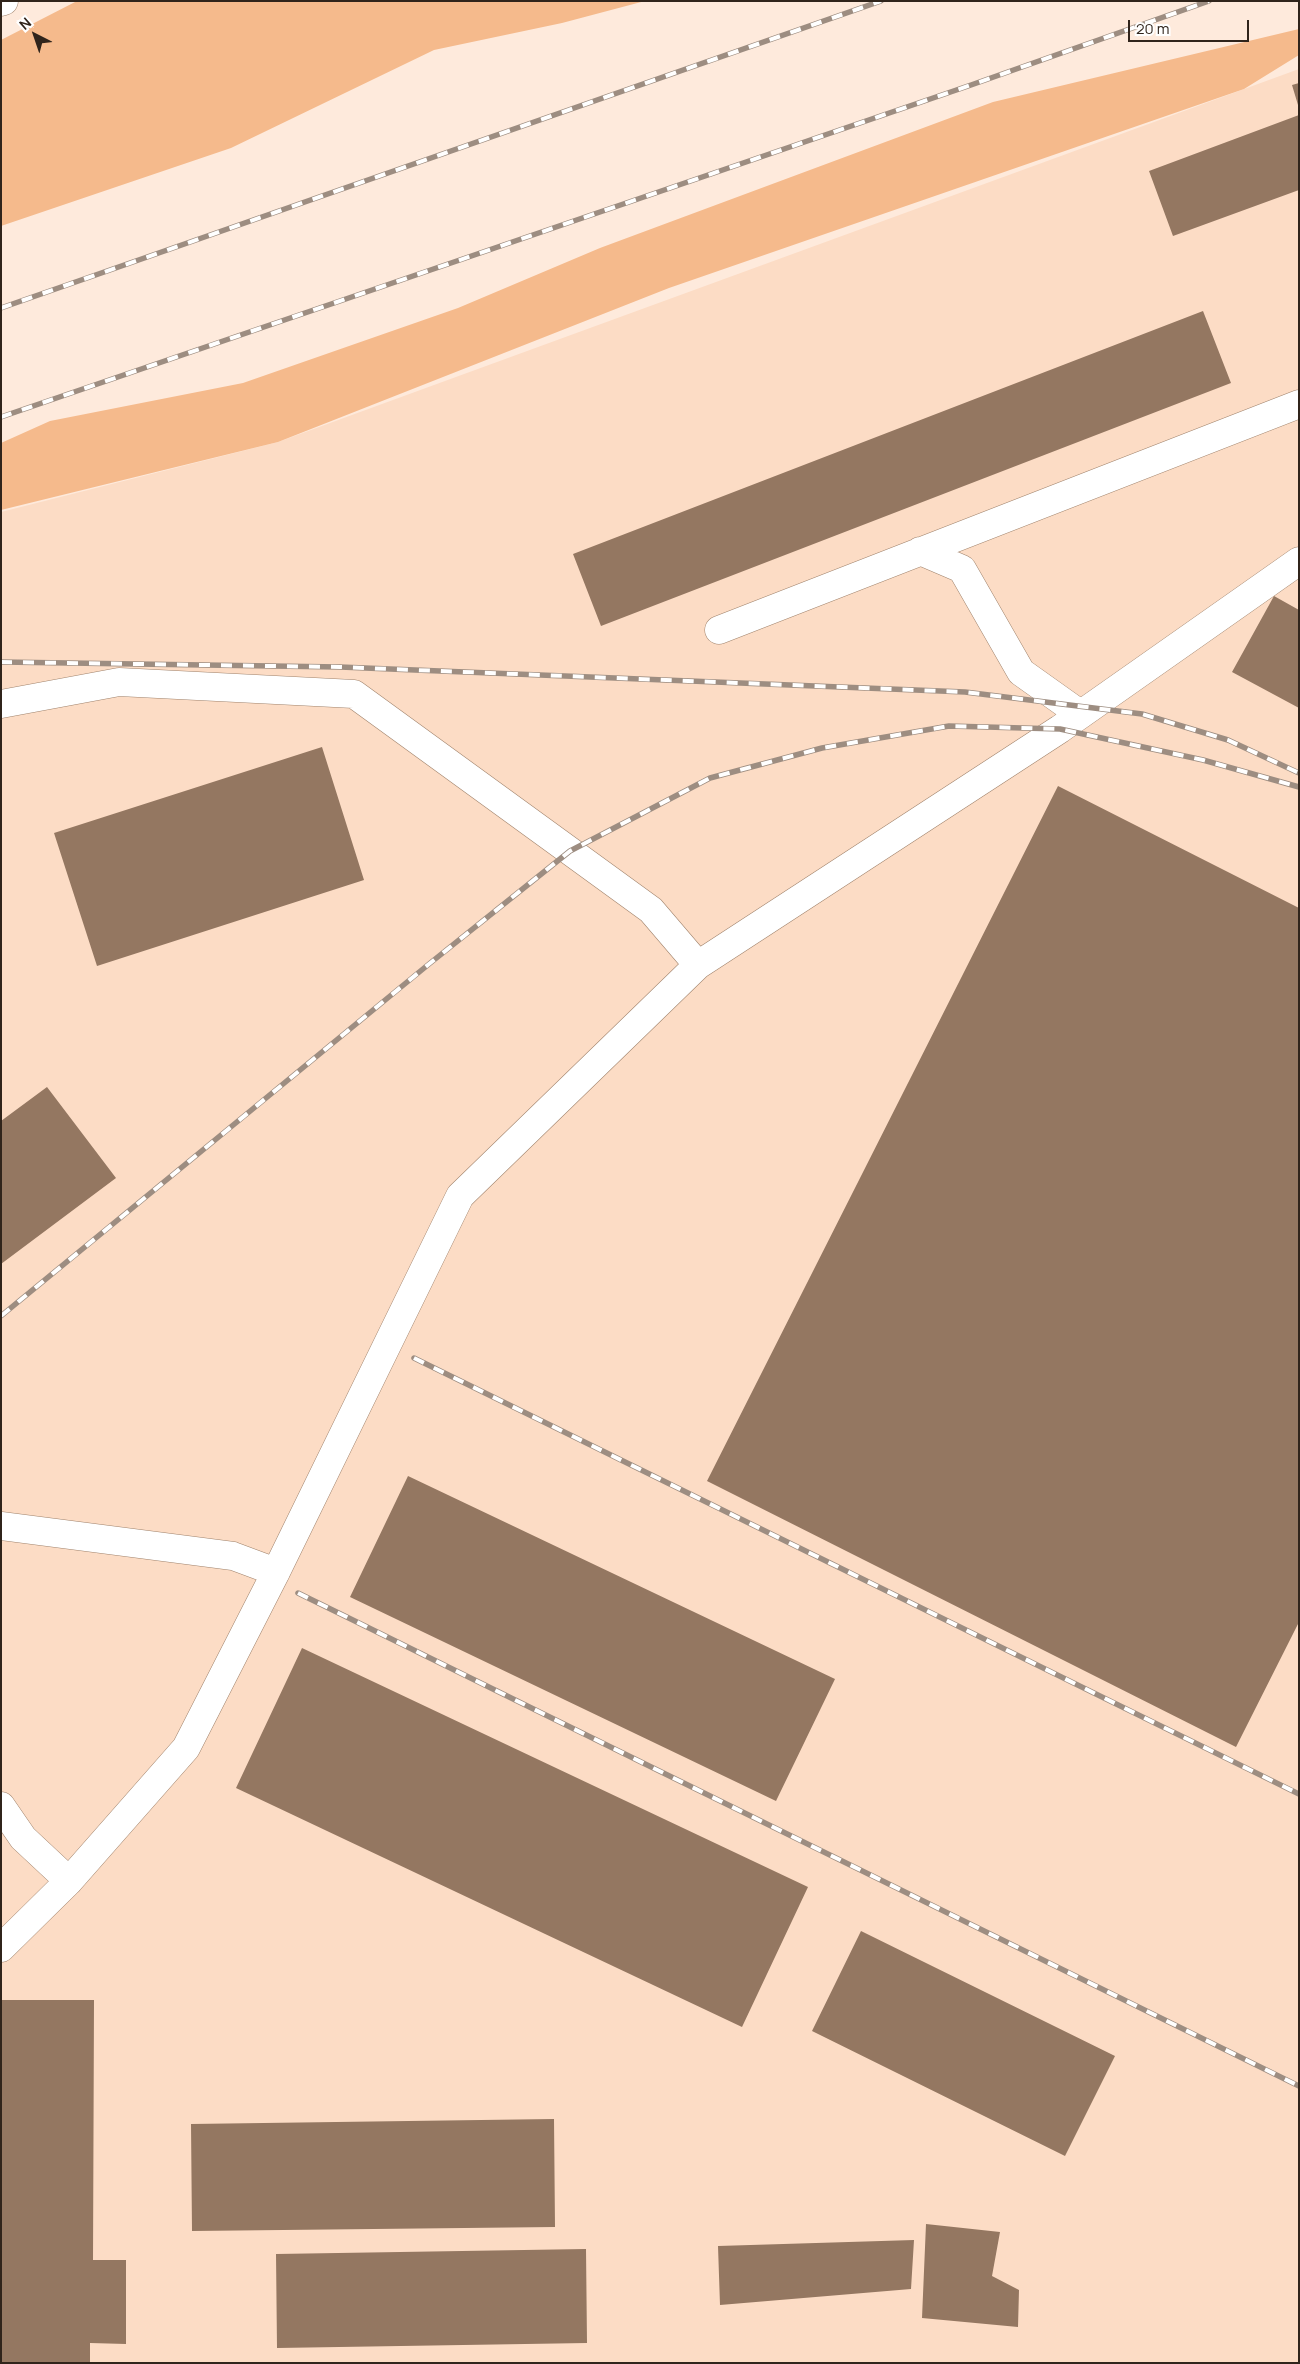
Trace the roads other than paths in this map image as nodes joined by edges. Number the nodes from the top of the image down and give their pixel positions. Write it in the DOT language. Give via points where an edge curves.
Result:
graph roads {
  1 [pos="1299,404"];
  2 [pos="920,551"];
  3 [pos="1299,561"];
  4 [pos="719,630"];
  5 [pos="1,704"];
  6 [pos="1080,714"];
  7 [pos="698,965"];
  8 [pos="1,1526"];
  9 [pos="276,1572"];
  10 [pos="1,1806"];
  11 [pos="69,1881"];
  12 [pos="1,1948"];
  1 -- 2 [label="lane"];
  2 -- 4 [label="lane"];
  2 -- 6 [label="lane" via="962,569 1021,672"];
  3 -- 6 [label="lane"];
  5 -- 7 [label="lane" via="119,682 354,694 650,910"];
  6 -- 7 [label="lane"];
  7 -- 9 [label="lane" via="460,1196"];
  8 -- 9 [label="lane" via="233,1556"];
  9 -- 11 [label="lane" via="186,1748"];
  10 -- 11 [label="lane" via="23,1838"];
  11 -- 12 [label="lane"];
}
